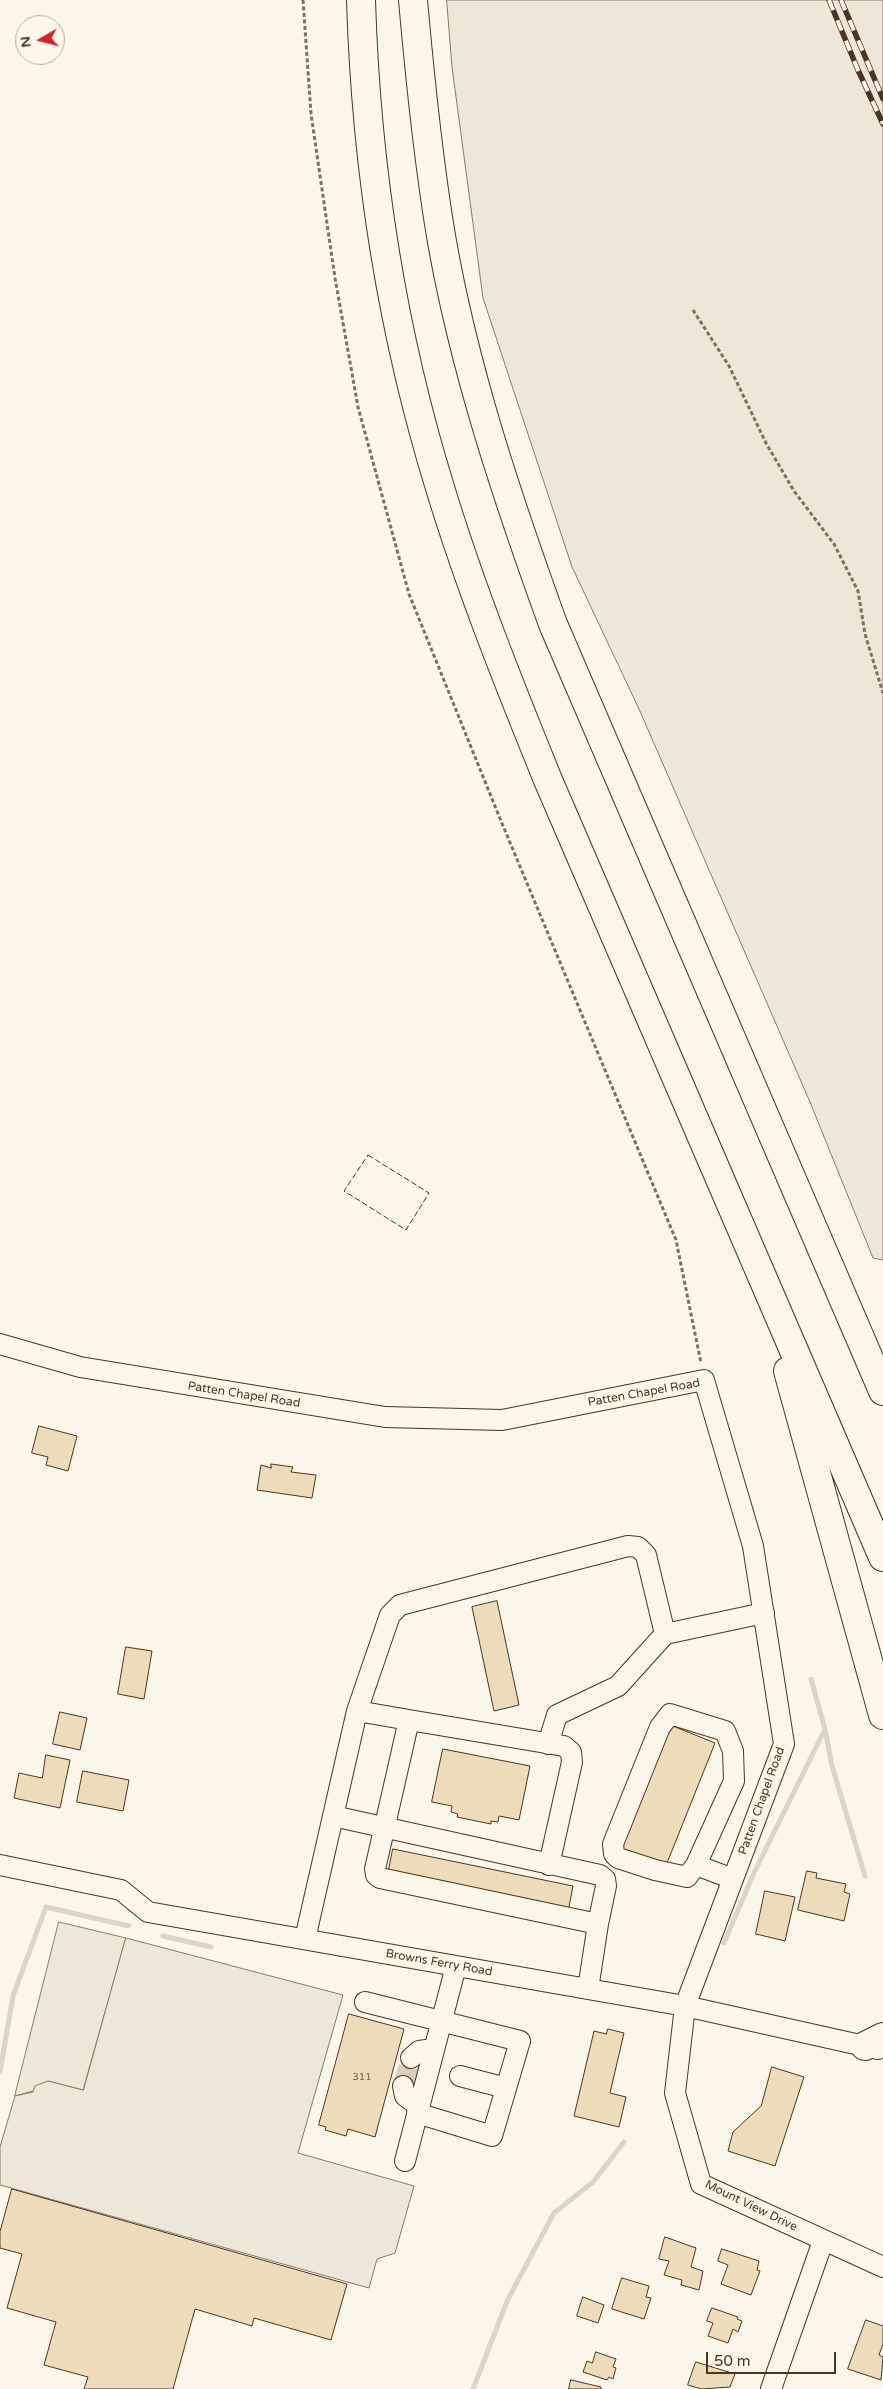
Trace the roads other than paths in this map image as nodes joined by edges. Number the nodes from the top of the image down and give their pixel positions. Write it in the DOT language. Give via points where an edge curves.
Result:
graph roads {
  1 [pos="361,0"];
  2 [pos="413,0"];
  3 [pos="760,1271"];
  4 [pos="0,1344"];
  5 [pos="883,1391"];
  6 [pos="883,1557"];
  7 [pos="764,1613"];
  8 [pos="665,1634"];
  9 [pos="357,1711"];
  10 [pos="883,1715"];
  11 [pos="409,1720"];
  12 [pos="548,1744"];
  13 [pos="333,1816"];
  14 [pos="385,1828"];
  15 [pos="0,1865"];
  16 [pos="549,1865"];
  17 [pos="696,1865"];
  18 [pos="733,1879"];
  19 [pos="598,1924"];
  20 [pos="306,1940"];
  21 [pos="456,1966"];
  22 [pos="588,1989"];
  23 [pos="365,2002"];
  24 [pos="686,2006"];
  25 [pos="441,2022"];
  26 [pos="877,2044"];
  27 [pos="434,2048"];
  28 [pos="412,2058"];
  29 [pos="460,2076"];
  30 [pos="403,2086"];
  31 [pos="506,2088"];
  32 [pos="418,2110"];
  33 [pos="405,2161"];
  34 [pos="823,2241"];
  35 [pos="883,2267"];
  36 [pos="771,2389"];
  1 -- 3 [label="highway" via="368,116 382,225 399,327 440,490 469,578 527,728"];
  2 -- 5 [label="highway" via="424,124 442,238 485,423 514,517 553,624"];
  3 -- 6 [label="highway"];
  3 -- 10 [label="highway"];
  4 -- 7 [label="street, Patten Chapel Road" via="80,1367 385,1417 502,1420 704,1380 753,1546"];
  7 -- 8 [label="street"];
  7 -- 18 [label="street, Patten Chapel Road" via="784,1744"];
  8 -- 9 [label="street" via="646,1555 638,1547 628,1546 400,1605 390,1615"];
  8 -- 12 [label="street" via="618,1686 557,1715"];
  9 -- 11 [label="street"];
  9 -- 13 [label="street"];
  11 -- 12 [label="street"];
  11 -- 14 [label="street"];
  12 -- 16 [label="street" via="564,1746 571,1752 572,1762"];
  13 -- 14 [label="street"];
  13 -- 20 [label="street"];
  14 -- 16 [label="street"];
  14 -- 19 [label="street" via="375,1869 380,1878"];
  15 -- 20 [label="street, Browns Ferry Road" via="121,1890 148,1912"];
  16 -- 19 [label="street" via="605,1878"];
  17 -- 17 [label="street" via="734,1781 733,1751 725,1731 670,1714 660,1726 613,1844 614,1854 677,1876 686,1877"];
  17 -- 18 [label="street"];
  18 -- 24 [label="street, Patten Chapel Road"];
  19 -- 22 [label="street"];
  20 -- 21 [label="street, Browns Ferry Road"];
  21 -- 22 [label="street, Browns Ferry Road"];
  21 -- 25 [label="street"];
  22 -- 24 [label="street, Browns Ferry Road"];
  23 -- 25 [label="street"];
  24 -- 26 [label="street, Browns Ferry Road"];
  24 -- 34 [label="street, Mount View Drive" via="675,2093 701,2184"];
  25 -- 27 [label="street"];
  25 -- 31 [label="street" via="520,2041"];
  27 -- 28 [label="street" via="419,2051"];
  27 -- 32 [label="street"];
  29 -- 31 [label="street"];
  30 -- 32 [label="street" via="405,2096"];
  31 -- 32 [label="street" via="492,2136"];
  32 -- 33 [label="street"];
  34 -- 35 [label="street, Mount View Drive"];
  34 -- 36 [label="street"];
}
